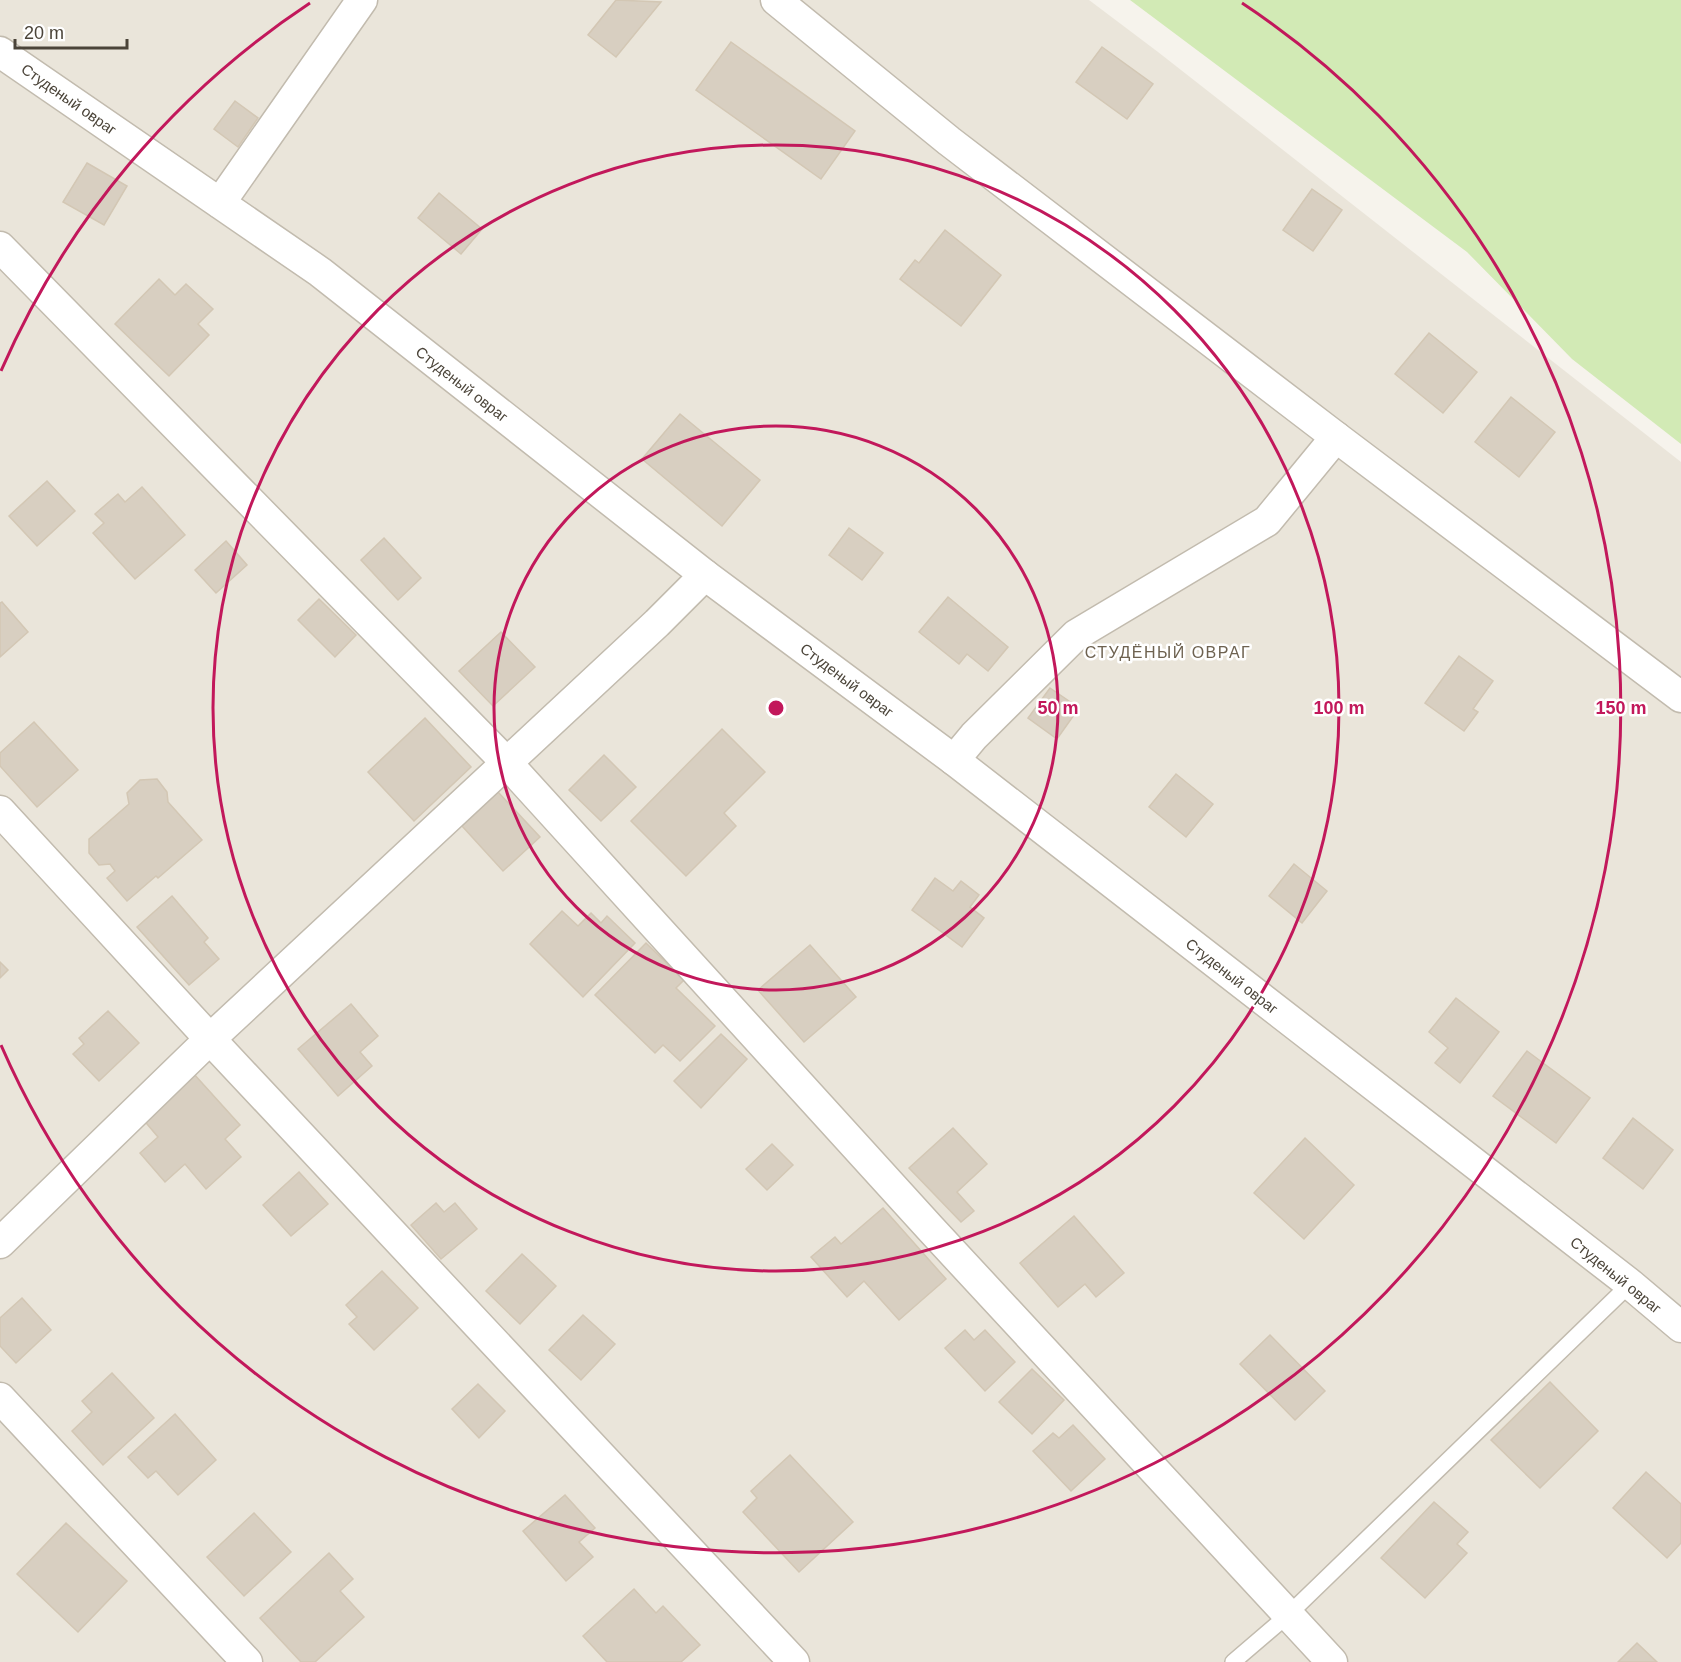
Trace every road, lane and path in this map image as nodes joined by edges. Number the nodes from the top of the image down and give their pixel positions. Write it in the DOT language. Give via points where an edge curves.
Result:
graph roads {
  1 [pos="362,0"];
  2 [pos="776,0"];
  3 [pos="0,52"];
  4 [pos="220,203"];
  5 [pos="0,247"];
  6 [pos="1336,437"];
  7 [pos="705,575"];
  8 [pos="1681,697"];
  9 [pos="954,760"];
  10 [pos="507,763"];
  11 [pos="0,811"];
  12 [pos="210,1039"];
  13 [pos="0,1243"];
  14 [pos="1630,1284"];
  15 [pos="1681,1327"];
  16 [pos="0,1398"];
  17 [pos="1288,1615"];
  18 [pos="247,1662"];
  19 [pos="794,1662"];
  20 [pos="1233,1662"];
  21 [pos="1332,1662"];
  1 -- 4 [label="street"];
  2 -- 6 [label="street" via="949,141"];
  3 -- 4 [label="street, Студеный овраг"];
  4 -- 7 [label="street, Студеный овраг" via="320,272"];
  5 -- 10 [label="street"];
  6 -- 8 [label="street"];
  6 -- 9 [label="street" via="1267,521 1076,635"];
  7 -- 9 [label="street, Студеный овраг"];
  7 -- 10 [label="street"];
  9 -- 14 [label="street, Студеный овраг"];
  10 -- 12 [label="street"];
  10 -- 17 [label="street"];
  11 -- 12 [label="street"];
  12 -- 13 [label="street"];
  12 -- 19 [label="street"];
  14 -- 15 [label="street, Студеный овраг"];
  14 -- 17 [label="lane"];
  16 -- 18 [label="street"];
  17 -- 20 [label="lane"];
  17 -- 21 [label="street"];
}
